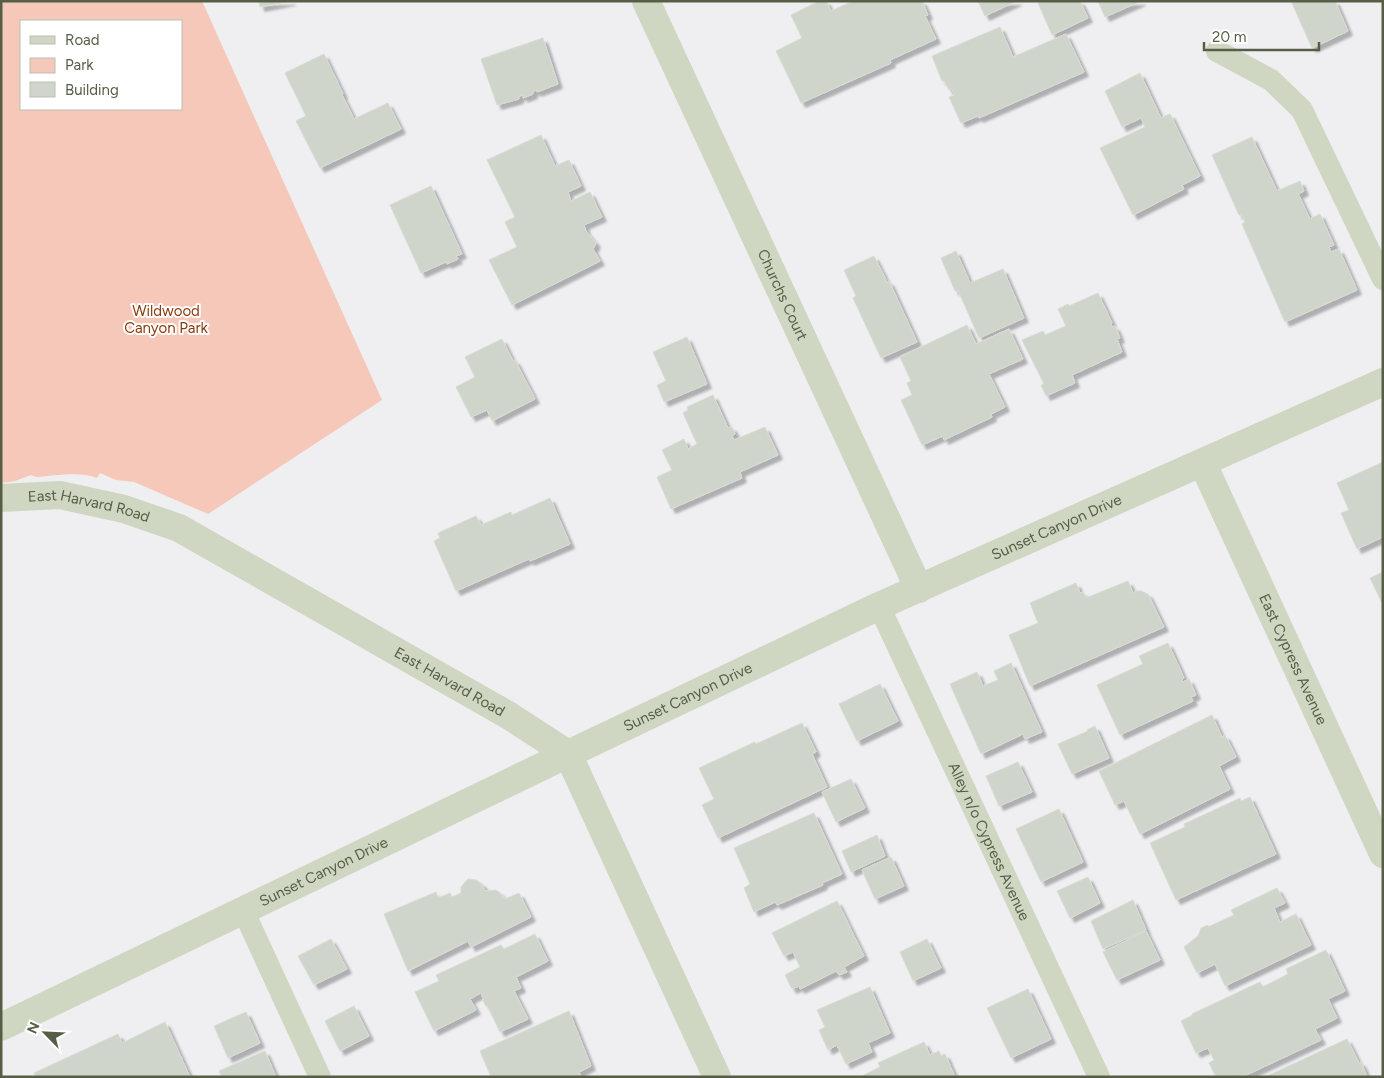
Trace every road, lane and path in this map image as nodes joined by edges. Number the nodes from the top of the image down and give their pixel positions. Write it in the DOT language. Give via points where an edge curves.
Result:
graph roads {
  1 [pos="646,1"];
  2 [pos="1217,51"];
  3 [pos="1383,279"];
  4 [pos="1383,382"];
  5 [pos="1203,464"];
  6 [pos="1,498"];
  7 [pos="919,589"];
  8 [pos="879,606"];
  9 [pos="568,754"];
  10 [pos="1383,854"];
  11 [pos="243,910"];
  12 [pos="1,1027"];
  13 [pos="320,1077"];
  14 [pos="717,1077"];
  15 [pos="1099,1077"];
  1 -- 7 [label="street, Churchs Court"];
  2 -- 3 [label="lane" via="1271,80 1302,110"];
  4 -- 5 [label="street, Sunset Canyon Drive"];
  5 -- 7 [label="street, Sunset Canyon Drive"];
  5 -- 10 [label="street, East Cypress Avenue"];
  6 -- 9 [label="street, East Harvard Road" via="60,495 124,509 179,528 499,710"];
  7 -- 8 [label="street, Sunset Canyon Drive"];
  8 -- 9 [label="street, Sunset Canyon Drive"];
  8 -- 15 [label="lane, Alley n/o Cypress Avenue"];
  9 -- 11 [label="street, Sunset Canyon Drive"];
  9 -- 14 [label="street"];
  11 -- 12 [label="street, Sunset Canyon Drive"];
  11 -- 13 [label="lane"];
}
